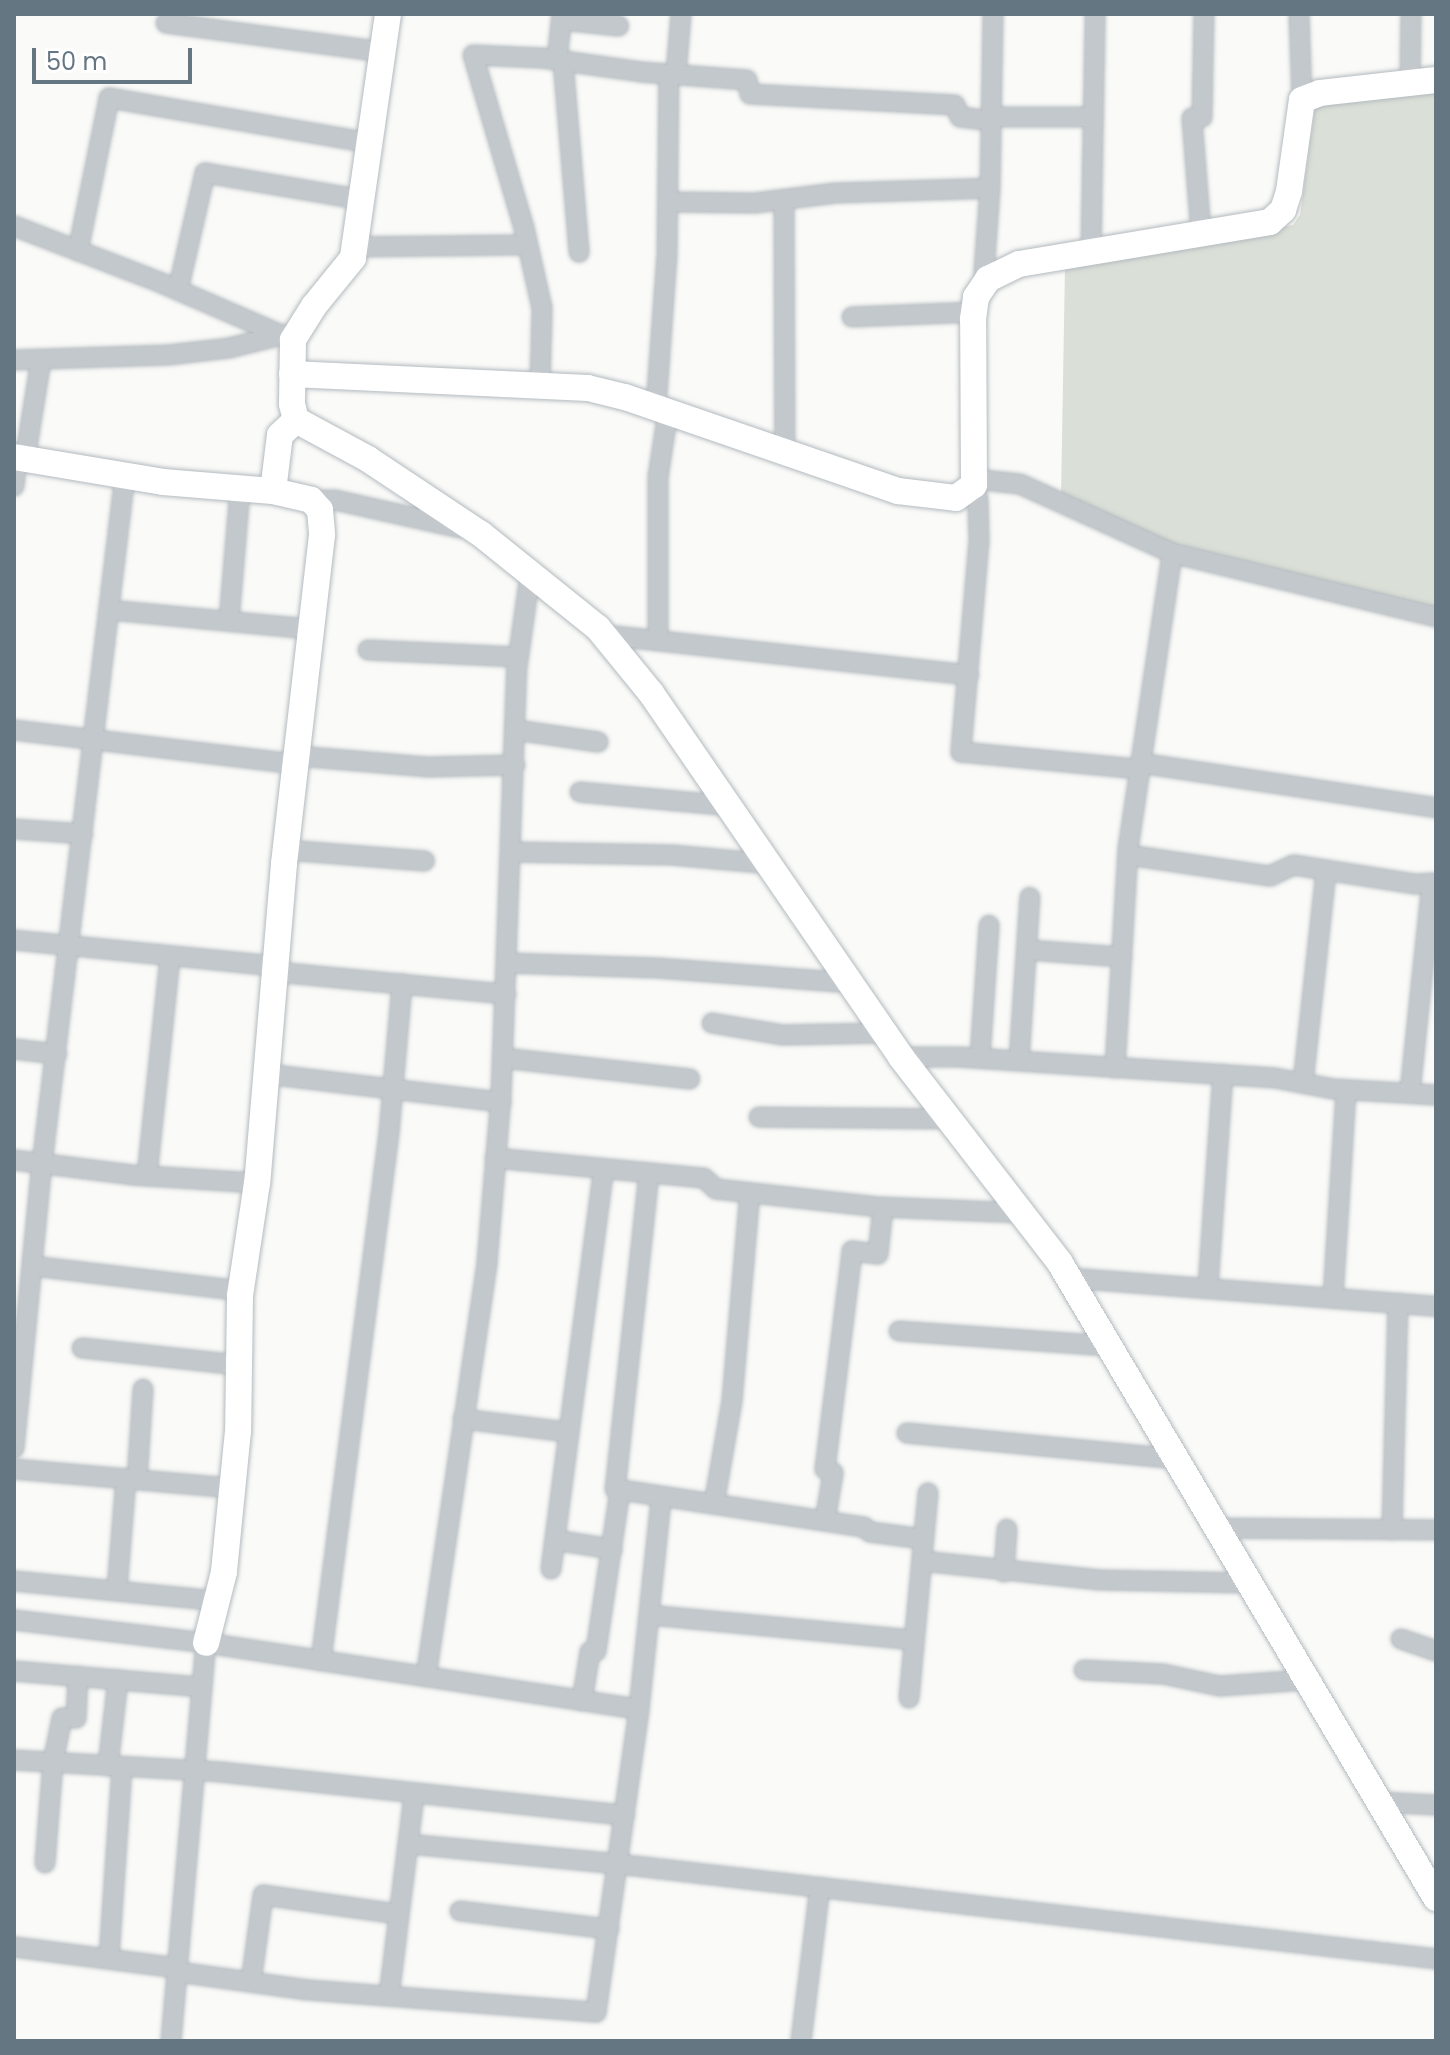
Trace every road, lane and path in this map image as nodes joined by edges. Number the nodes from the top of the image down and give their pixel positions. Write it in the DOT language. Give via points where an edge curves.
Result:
graph roads {
  1 [pos="388,14"];
  2 [pos="681,14"];
  3 [pos="993,14"];
  4 [pos="1095,14"];
  5 [pos="1204,14"];
  6 [pos="1299,14"];
  7 [pos="1411,14"];
  8 [pos="562,17"];
  9 [pos="166,23"];
  10 [pos="619,26"];
  11 [pos="384,52"];
  12 [pos="560,61"];
  13 [pos="672,74"];
  14 [pos="1423,82"];
  15 [pos="1302,100"];
  16 [pos="1093,117"];
  17 [pos="992,119"];
  18 [pos="369,143"];
  19 [pos="990,188"];
  20 [pos="363,200"];
  21 [pos="784,201"];
  22 [pos="668,202"];
  23 [pos="14,226"];
  24 [pos="1201,233"];
  25 [pos="527,245"];
  26 [pos="355,247"];
  27 [pos="78,251"];
  28 [pos="579,252"];
  29 [pos="1091,252"];
  30 [pos="983,286"];
  31 [pos="178,290"];
  32 [pos="974,312"];
  33 [pos="852,317"];
  34 [pos="288,337"];
  35 [pos="14,360"];
  36 [pos="41,360"];
  37 [pos="292,374"];
  38 [pos="540,386"];
  39 [pos="662,410"];
  40 [pos="296,420"];
  41 [pos="785,453"];
  42 [pos="19,458"];
  43 [pos="125,475"];
  44 [pos="974,482"];
  45 [pos="14,486"];
  46 [pos="240,489"];
  47 [pos="273,491"];
  48 [pos="311,500"];
  49 [pos="476,531"];
  50 [pos="1172,553"];
  51 [pos="530,574"];
  52 [pos="109,610"];
  53 [pos="1436,617"];
  54 [pos="229,621"];
  55 [pos="311,629"];
  56 [pos="606,635"];
  57 [pos="658,641"];
  58 [pos="368,650"];
  59 [pos="518,657"];
  60 [pos="969,675"];
  61 [pos="14,730"];
  62 [pos="516,730"];
  63 [pos="94,739"];
  64 [pos="598,742"];
  65 [pos="296,760"];
  66 [pos="515,765"];
  67 [pos="1139,766"];
  68 [pos="580,792"];
  69 [pos="731,806"];
  70 [pos="1436,808"];
  71 [pos="14,829"];
  72 [pos="83,834"];
  73 [pos="286,850"];
  74 [pos="512,852"];
  75 [pos="1128,855"];
  76 [pos="425,861"];
  77 [pos="770,864"];
  78 [pos="1326,870"];
  79 [pos="1434,883"];
  80 [pos="1030,897"];
  81 [pos="989,925"];
  82 [pos="14,940"];
  83 [pos="70,947"];
  84 [pos="1027,950"];
  85 [pos="170,956"];
  86 [pos="1122,957"];
  87 [pos="507,963"];
  88 [pos="276,969"];
  89 [pos="851,983"];
  90 [pos="402,984"];
  91 [pos="506,994"];
  92 [pos="712,1023"];
  93 [pos="885,1033"];
  94 [pos="14,1049"];
  95 [pos="57,1054"];
  96 [pos="901,1057"];
  97 [pos="503,1058"];
  98 [pos="980,1058"];
  99 [pos="1019,1061"];
  100 [pos="1115,1068"];
  101 [pos="266,1074"];
  102 [pos="1223,1075"];
  103 [pos="690,1079"];
  104 [pos="1303,1083"];
  105 [pos="393,1090"];
  106 [pos="1346,1090"];
  107 [pos="1410,1092"];
  108 [pos="1436,1095"];
  109 [pos="501,1102"];
  110 [pos="759,1117"];
  111 [pos="948,1119"];
  112 [pos="495,1158"];
  113 [pos="14,1160"];
  114 [pos="42,1164"];
  115 [pos="604,1169"];
  116 [pos="649,1173"];
  117 [pos="147,1176"];
  118 [pos="257,1183"];
  119 [pos="750,1193"];
  120 [pos="883,1207"];
  121 [pos="1022,1213"];
  122 [pos="32,1266"];
  123 [pos="1069,1278"];
  124 [pos="1208,1287"];
  125 [pos="241,1291"];
  126 [pos="1333,1298"];
  127 [pos="1398,1303"];
  128 [pos="1436,1306"];
  129 [pos="899,1331"];
  130 [pos="1110,1346"];
  131 [pos="82,1348"];
  132 [pos="239,1365"];
  133 [pos="143,1389"];
  134 [pos="463,1419"];
  135 [pos="567,1432"];
  136 [pos="907,1433"];
  137 [pos="14,1448"];
  138 [pos="1176,1459"];
  139 [pos="14,1469"];
  140 [pos="132,1479"];
  141 [pos="232,1488"];
  142 [pos="620,1490"];
  143 [pos="928,1493"];
  144 [pos="661,1499"];
  145 [pos="714,1504"];
  146 [pos="825,1521"];
  147 [pos="1216,1528"];
  148 [pos="1007,1529"];
  149 [pos="1392,1530"];
  150 [pos="1436,1530"];
  151 [pos="924,1539"];
  152 [pos="555,1540"];
  153 [pos="612,1549"];
  154 [pos="922,1561"];
  155 [pos="551,1569"];
  156 [pos="1004,1572"];
  157 [pos="14,1581"];
  158 [pos="1248,1583"];
  159 [pos="117,1590"];
  160 [pos="217,1601"];
  161 [pos="649,1615"];
  162 [pos="14,1620"];
  163 [pos="1401,1639"];
  164 [pos="914,1640"];
  165 [pos="206,1643"];
  166 [pos="1436,1651"];
  167 [pos="321,1661"];
  168 [pos="1084,1670"];
  169 [pos="14,1671"];
  170 [pos="78,1676"];
  171 [pos="426,1677"];
  172 [pos="118,1680"];
  173 [pos="1306,1680"];
  174 [pos="202,1687"];
  175 [pos="909,1698"];
  176 [pos="582,1701"];
  177 [pos="639,1709"];
  178 [pos="14,1760"];
  179 [pos="53,1762"];
  180 [pos="115,1767"];
  181 [pos="193,1772"];
  182 [pos="414,1794"];
  183 [pos="1379,1802"];
  184 [pos="1436,1805"];
  185 [pos="625,1815"];
  186 [pos="408,1844"];
  187 [pos="45,1863"];
  188 [pos="618,1864"];
  189 [pos="820,1887"];
  190 [pos="1436,1898"];
  191 [pos="460,1911"];
  192 [pos="399,1914"];
  193 [pos="609,1929"];
  194 [pos="14,1947"];
  195 [pos="109,1958"];
  196 [pos="1436,1959"];
  197 [pos="178,1970"];
  198 [pos="251,1982"];
  199 [pos="389,1996"];
  200 [pos="171,2041"];
  201 [pos="801,2041"];
  1 -- 11 [label="street"];
  2 -- 13 [label="street"];
  3 -- 17 [label="street"];
  4 -- 16 [label="street"];
  5 -- 24 [label="street" via="1202,117 1192,118"];
  6 -- 15 [label="street"];
  7 -- 14 [label="street"];
  8 -- 10 [label="street"];
  8 -- 12 [label="street"];
  9 -- 11 [label="street"];
  11 -- 18 [label="street"];
  12 -- 13 [label="street"];
  12 -- 25 [label="street" via="473,55"];
  12 -- 28 [label="street"];
  13 -- 17 [label="street" via="747,80 750,94 955,105 960,117"];
  13 -- 22 [label="street"];
  14 -- 15 [label="street" via="1320,93"];
  15 -- 24 [label="street" via="1283,210 1270,222"];
  16 -- 17 [label="street"];
  16 -- 29 [label="street"];
  17 -- 19 [label="street"];
  18 -- 20 [label="street"];
  18 -- 27 [label="street" via="109,98"];
  19 -- 21 [label="street" via="835,193"];
  19 -- 30 [label="street"];
  20 -- 26 [label="street"];
  20 -- 31 [label="street" via="205,173"];
  21 -- 22 [label="street"];
  21 -- 41 [label="street"];
  22 -- 39 [label="street"];
  23 -- 27 [label="street"];
  24 -- 29 [label="street"];
  25 -- 26 [label="street"];
  25 -- 38 [label="street" via="542,308"];
  26 -- 34 [label="street" via="353,258"];
  27 -- 31 [label="street"];
  29 -- 30 [label="street" via="1019,264"];
  30 -- 32 [label="street"];
  31 -- 34 [label="street"];
  32 -- 33 [label="street"];
  32 -- 44 [label="street"];
  34 -- 36 [label="street" via="168,355"];
  34 -- 37 [label="street"];
  35 -- 36 [label="street"];
  36 -- 42 [label="street"];
  37 -- 38 [label="street"];
  37 -- 40 [label="street"];
  38 -- 39 [label="street" via="588,388"];
  39 -- 41 [label="street"];
  39 -- 57 [label="street"];
  40 -- 47 [label="street" via="280,435"];
  40 -- 49 [label="street" via="368,459"];
  41 -- 44 [label="street" via="898,491 956,498"];
  42 -- 43 [label="street"];
  42 -- 45 [label="street"];
  43 -- 46 [label="street"];
  43 -- 52 [label="street"];
  44 -- 50 [label="street" via="1020,484"];
  44 -- 60 [label="street" via="979,541"];
  46 -- 47 [label="street"];
  46 -- 54 [label="street"];
  47 -- 48 [label="street"];
  48 -- 49 [label="street" via="335,500"];
  48 -- 55 [label="street" via="322,520"];
  49 -- 51 [label="street"];
  50 -- 53 [label="street"];
  50 -- 67 [label="street"];
  51 -- 56 [label="street"];
  51 -- 59 [label="street"];
  52 -- 54 [label="street"];
  52 -- 63 [label="street"];
  54 -- 55 [label="street"];
  55 -- 65 [label="street"];
  56 -- 57 [label="street"];
  56 -- 69 [label="street"];
  57 -- 60 [label="street"];
  58 -- 59 [label="street"];
  59 -- 62 [label="street"];
  60 -- 67 [label="street" via="961,752"];
  61 -- 63 [label="street"];
  62 -- 64 [label="street"];
  62 -- 66 [label="street"];
  63 -- 65 [label="street"];
  63 -- 72 [label="street"];
  65 -- 66 [label="street" via="427,767"];
  65 -- 73 [label="street"];
  66 -- 74 [label="street"];
  67 -- 70 [label="street"];
  67 -- 75 [label="street"];
  68 -- 69 [label="street"];
  69 -- 77 [label="street"];
  71 -- 72 [label="street"];
  72 -- 83 [label="street"];
  73 -- 76 [label="street"];
  73 -- 88 [label="street"];
  74 -- 77 [label="street" via="672,855"];
  74 -- 87 [label="street"];
  75 -- 78 [label="street" via="1270,876 1294,865"];
  75 -- 86 [label="street"];
  77 -- 89 [label="street"];
  78 -- 79 [label="street"];
  78 -- 104 [label="street"];
  79 -- 107 [label="street"];
  80 -- 84 [label="street"];
  81 -- 98 [label="street"];
  82 -- 83 [label="street"];
  83 -- 85 [label="street"];
  83 -- 95 [label="street"];
  84 -- 86 [label="street"];
  84 -- 99 [label="street"];
  85 -- 88 [label="street"];
  85 -- 117 [label="street"];
  86 -- 100 [label="street"];
  87 -- 89 [label="street"];
  87 -- 91 [label="street"];
  88 -- 90 [label="street"];
  88 -- 101 [label="street"];
  89 -- 93 [label="street"];
  90 -- 91 [label="street"];
  90 -- 105 [label="street"];
  91 -- 97 [label="street"];
  92 -- 93 [label="street" via="782,1035"];
  93 -- 96 [label="street"];
  94 -- 95 [label="street"];
  95 -- 114 [label="street"];
  96 -- 98 [label="street"];
  96 -- 111 [label="street"];
  97 -- 103 [label="street"];
  97 -- 109 [label="street"];
  98 -- 99 [label="street"];
  99 -- 100 [label="street"];
  100 -- 102 [label="street"];
  101 -- 105 [label="street"];
  101 -- 118 [label="street"];
  102 -- 104 [label="street"];
  102 -- 124 [label="street"];
  104 -- 106 [label="street"];
  105 -- 109 [label="street"];
  105 -- 167 [label="street"];
  106 -- 107 [label="street"];
  106 -- 126 [label="street"];
  107 -- 108 [label="street"];
  109 -- 112 [label="street"];
  110 -- 111 [label="street"];
  111 -- 121 [label="street"];
  112 -- 115 [label="street"];
  112 -- 134 [label="street" via="487,1263"];
  113 -- 114 [label="street"];
  114 -- 117 [label="street"];
  114 -- 122 [label="street"];
  115 -- 116 [label="street"];
  115 -- 135 [label="street"];
  116 -- 119 [label="street" via="704,1178 716,1189"];
  116 -- 142 [label="street" via="615,1489"];
  117 -- 118 [label="street"];
  118 -- 125 [label="street"];
  119 -- 120 [label="street"];
  119 -- 145 [label="street" via="732,1401"];
  120 -- 121 [label="street"];
  120 -- 146 [label="street" via="878,1254 852,1251 825,1469 833,1473"];
  121 -- 123 [label="street"];
  122 -- 125 [label="street"];
  122 -- 137 [label="street"];
  123 -- 124 [label="street"];
  123 -- 130 [label="street"];
  124 -- 126 [label="street"];
  125 -- 132 [label="street"];
  126 -- 127 [label="street"];
  127 -- 128 [label="street"];
  127 -- 149 [label="street"];
  129 -- 130 [label="street"];
  130 -- 138 [label="street"];
  131 -- 132 [label="street"];
  132 -- 141 [label="street"];
  133 -- 140 [label="street"];
  134 -- 135 [label="street"];
  134 -- 171 [label="street"];
  135 -- 152 [label="street"];
  136 -- 138 [label="street"];
  138 -- 147 [label="street"];
  139 -- 140 [label="street"];
  140 -- 141 [label="street"];
  140 -- 159 [label="street"];
  141 -- 160 [label="street"];
  142 -- 144 [label="street"];
  142 -- 153 [label="street"];
  143 -- 151 [label="street"];
  144 -- 145 [label="street"];
  144 -- 161 [label="street"];
  145 -- 146 [label="street"];
  146 -- 151 [label="street"];
  147 -- 149 [label="street"];
  147 -- 158 [label="street"];
  148 -- 156 [label="street"];
  149 -- 150 [label="street"];
  151 -- 154 [label="street"];
  152 -- 153 [label="street"];
  152 -- 155 [label="street"];
  153 -- 176 [label="street" via="596,1651 590,1652"];
  154 -- 156 [label="street"];
  154 -- 164 [label="street"];
  156 -- 158 [label="street"];
  157 -- 159 [label="street"];
  158 -- 173 [label="street"];
  159 -- 160 [label="street"];
  160 -- 165 [label="street"];
  161 -- 164 [label="street"];
  161 -- 177 [label="street"];
  162 -- 165 [label="street"];
  163 -- 166 [label="street"];
  164 -- 175 [label="street"];
  165 -- 167 [label="street"];
  165 -- 174 [label="street"];
  167 -- 171 [label="street"];
  168 -- 173 [label="street" via="1163,1674 1220,1686"];
  169 -- 170 [label="street"];
  170 -- 172 [label="street"];
  170 -- 179 [label="street" via="76,1718 62,1718"];
  171 -- 176 [label="street"];
  172 -- 174 [label="street"];
  172 -- 180 [label="street"];
  173 -- 183 [label="street"];
  174 -- 181 [label="street"];
  176 -- 177 [label="street"];
  177 -- 185 [label="street"];
  178 -- 179 [label="street"];
  179 -- 180 [label="street"];
  179 -- 187 [label="street"];
  180 -- 181 [label="street"];
  180 -- 195 [label="street"];
  181 -- 182 [label="street"];
  181 -- 197 [label="street"];
  182 -- 185 [label="street"];
  182 -- 186 [label="street"];
  183 -- 184 [label="street"];
  183 -- 190 [label="street"];
  185 -- 188 [label="street"];
  186 -- 188 [label="street"];
  186 -- 192 [label="street"];
  188 -- 189 [label="street"];
  188 -- 193 [label="street"];
  189 -- 196 [label="street"];
  189 -- 201 [label="street"];
  191 -- 193 [label="street"];
  192 -- 198 [label="street" via="263,1895"];
  192 -- 199 [label="street"];
  193 -- 199 [label="street" via="596,2012"];
  194 -- 195 [label="street"];
  195 -- 197 [label="street"];
  197 -- 198 [label="street"];
  197 -- 200 [label="street"];
  198 -- 199 [label="street"];
}
